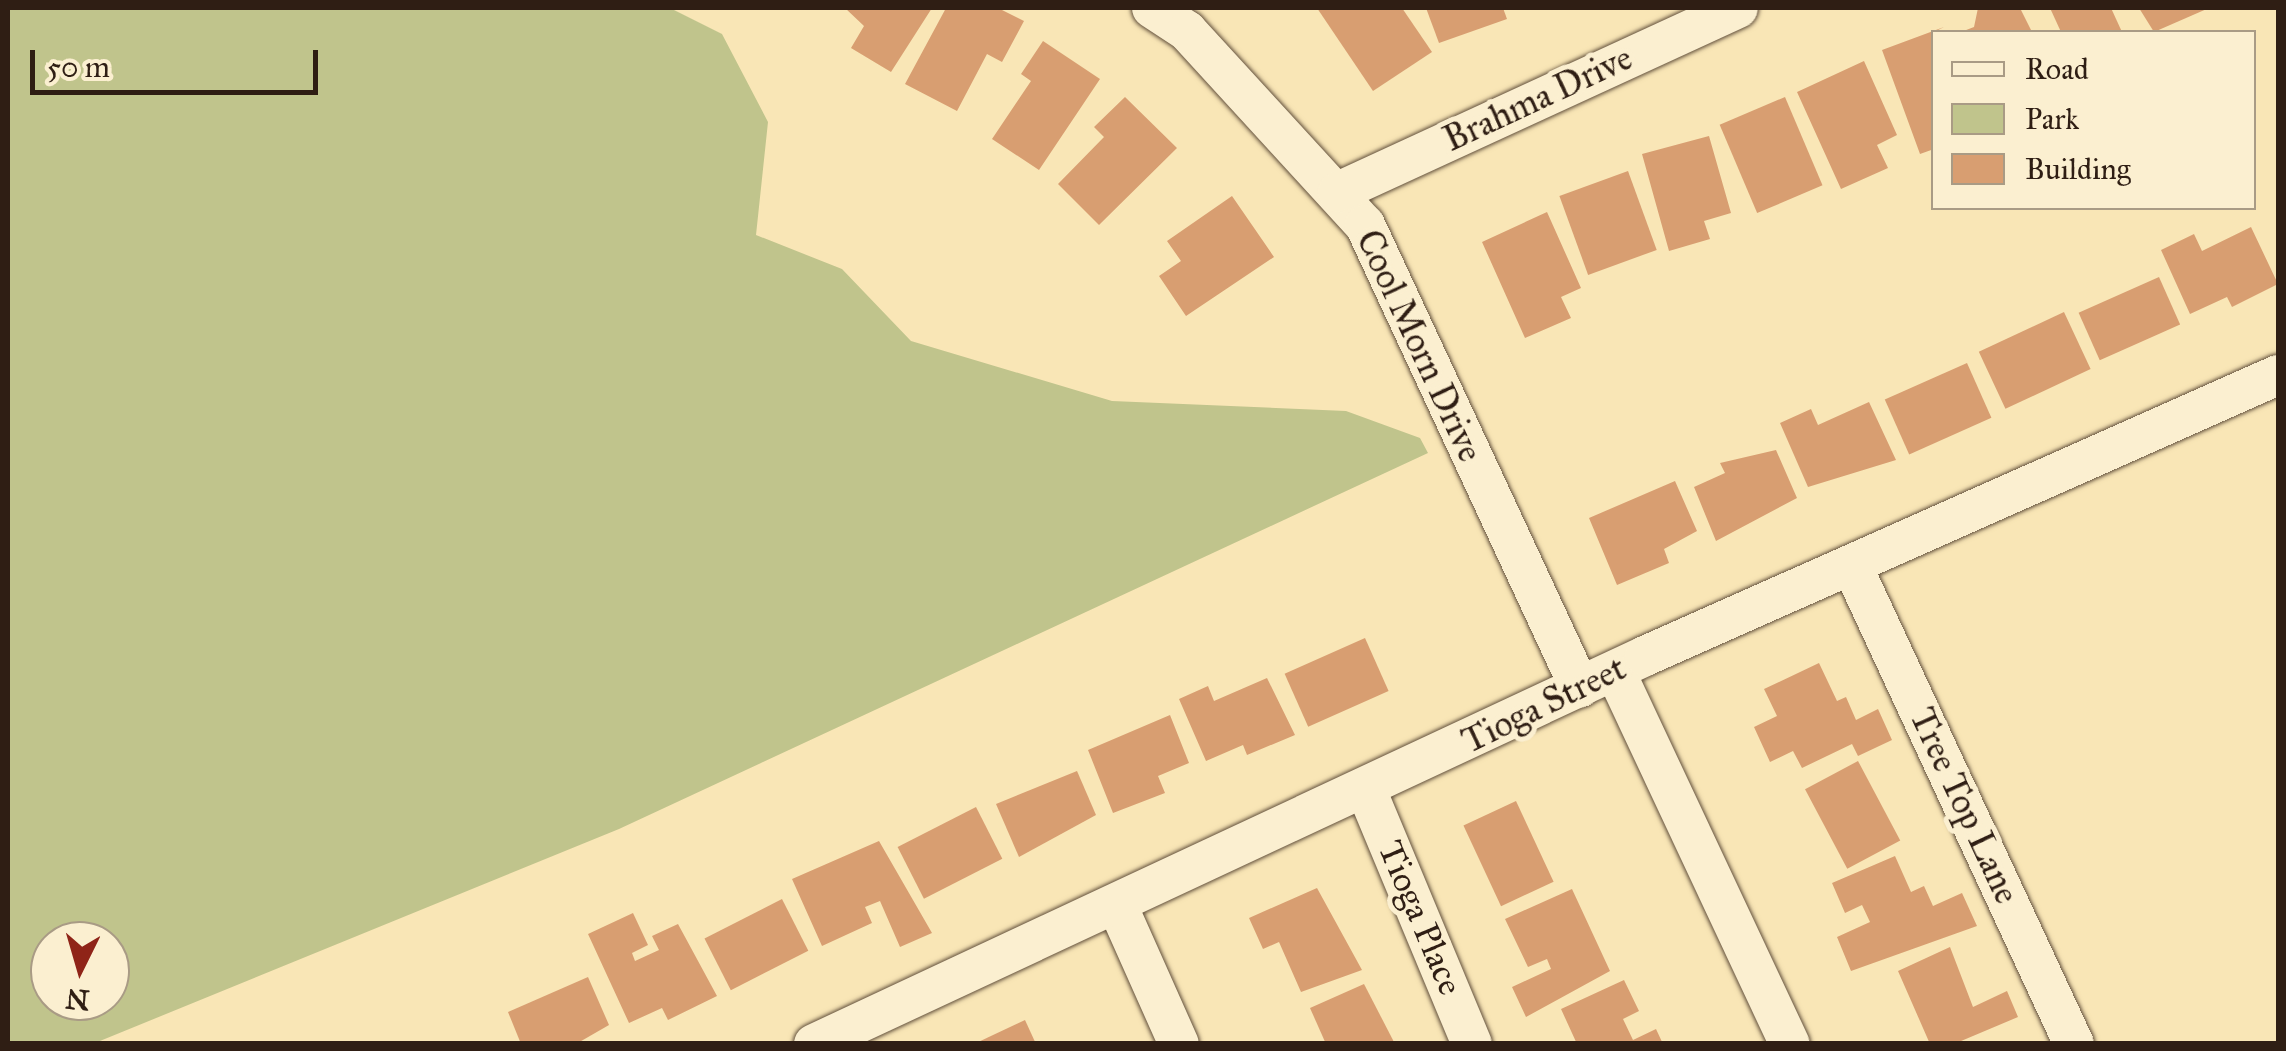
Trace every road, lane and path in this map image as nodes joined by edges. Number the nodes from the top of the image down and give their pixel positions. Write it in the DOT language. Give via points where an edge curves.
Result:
graph roads {
  1 [pos="1152,8"];
  2 [pos="1738,8"];
  3 [pos="1338,192"];
  4 [pos="2278,375"];
  5 [pos="1853,568"];
  6 [pos="1597,679"];
  7 [pos="1367,792"];
  8 [pos="1117,905"];
  9 [pos="869,1032"];
  10 [pos="814,1044"];
  11 [pos="1179,1044"];
  12 [pos="1472,1044"];
  13 [pos="1790,1044"];
  14 [pos="2074,1044"];
  1 -- 3 [label="street, Cool Morn Drive" via="1187,31"];
  2 -- 3 [label="street, Brahma Drive"];
  3 -- 6 [label="street, Cool Morn Drive" via="1365,225"];
  4 -- 5 [label="street, Tioga Street"];
  5 -- 6 [label="street, Tioga Street"];
  5 -- 14 [label="street, Tree Top Lane"];
  6 -- 7 [label="street, Tioga Street"];
  6 -- 13 [label="street, Cool Morn Drive"];
  7 -- 8 [label="street, Tioga Street"];
  7 -- 12 [label="street, Tioga Place"];
  8 -- 9 [label="street, Tioga Street"];
  8 -- 11 [label="street"];
  9 -- 10 [label="street, Tioga Street"];
}
